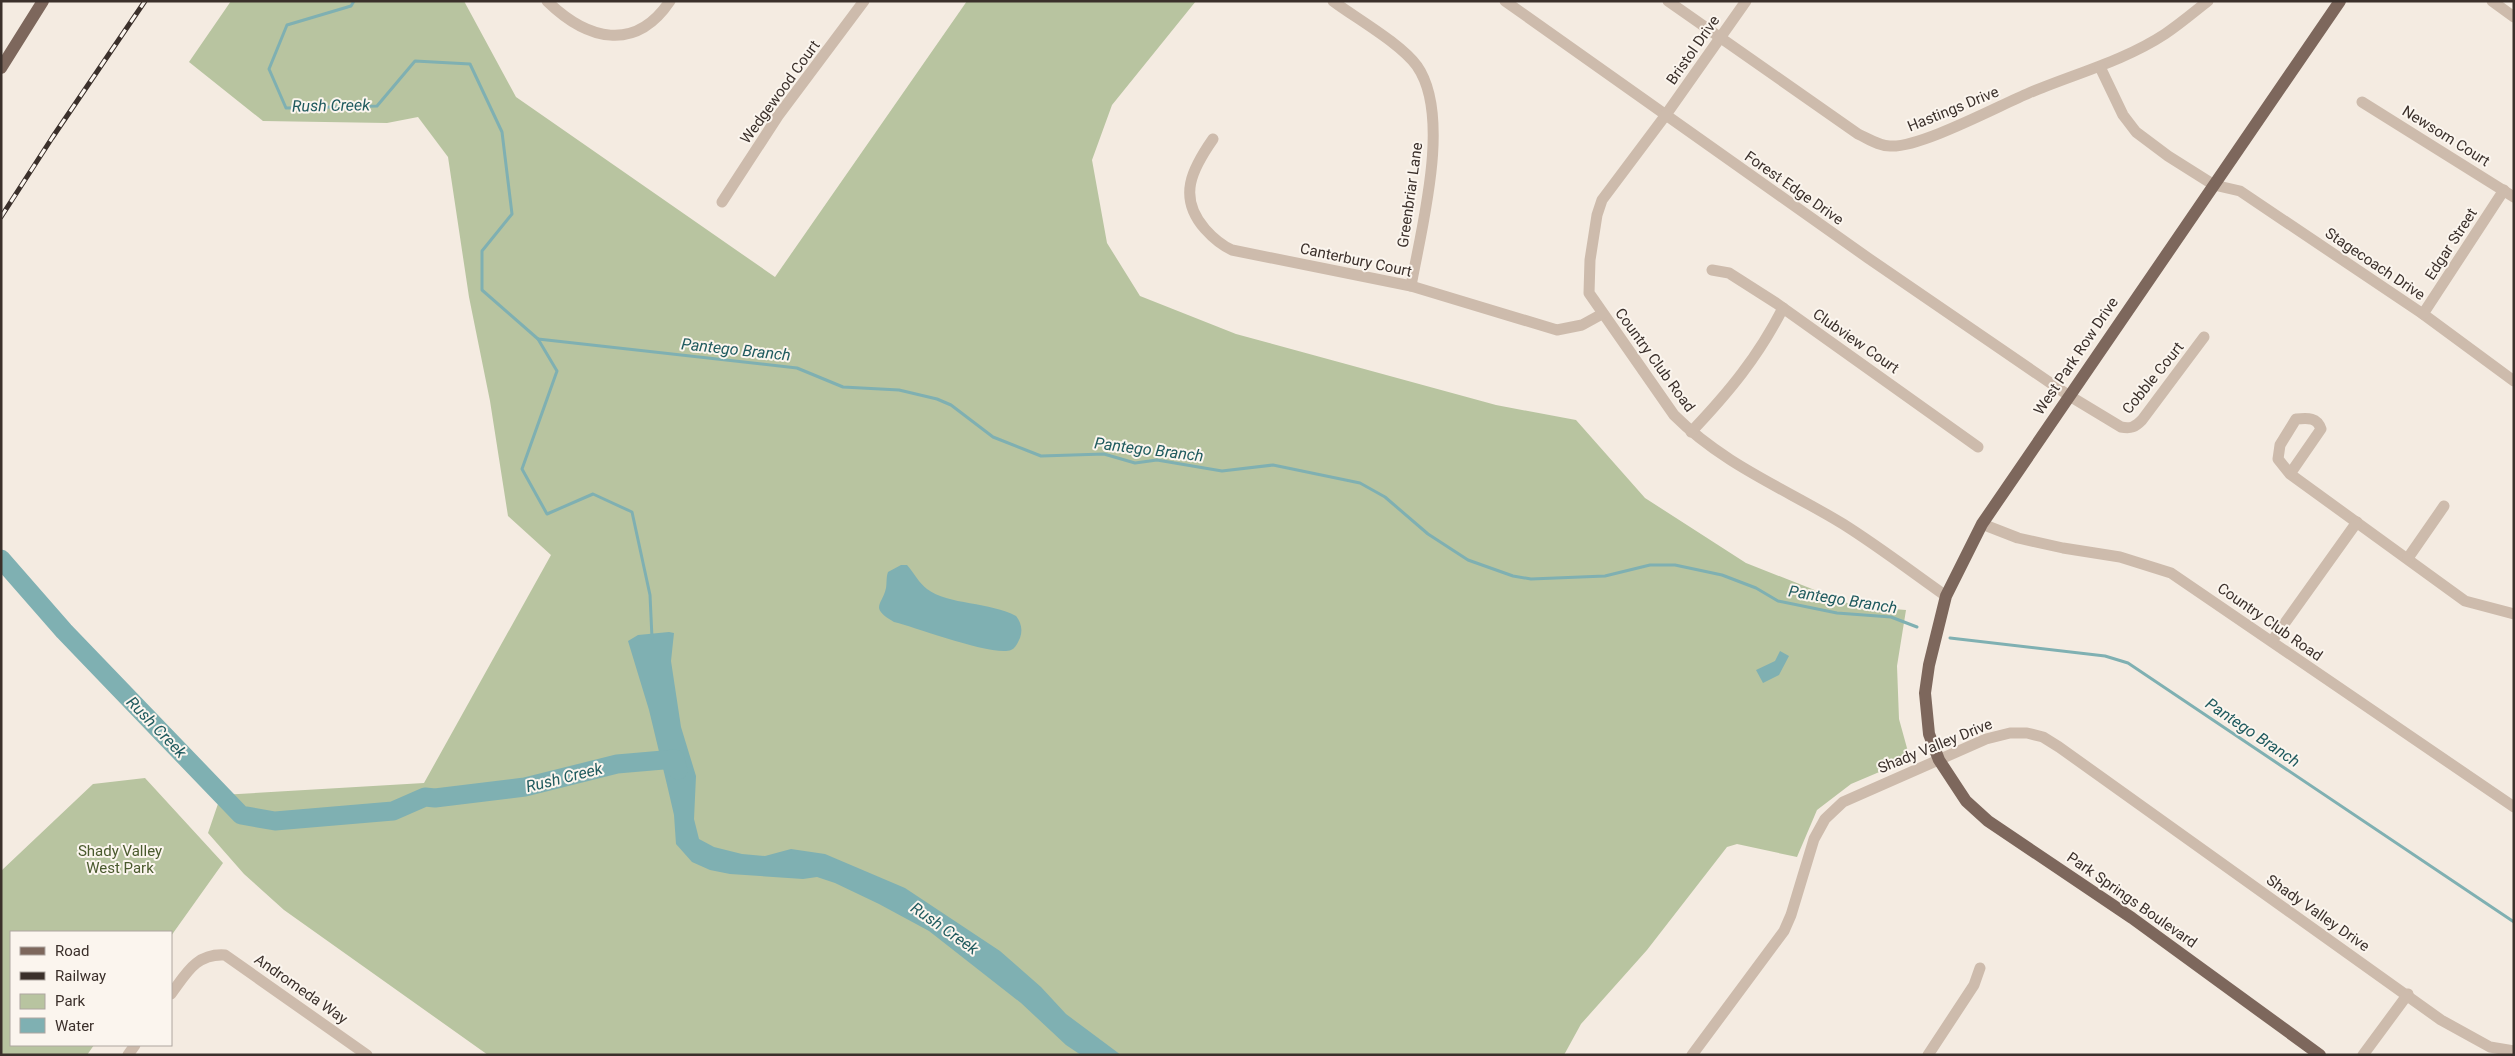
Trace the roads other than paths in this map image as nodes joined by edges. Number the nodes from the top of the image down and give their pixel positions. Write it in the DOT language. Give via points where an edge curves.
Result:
graph roads {
  1 [pos="43,1"];
  2 [pos="547,1"];
  3 [pos="670,1"];
  4 [pos="864,1"];
  5 [pos="1333,1"];
  6 [pos="1505,1"];
  7 [pos="1668,1"];
  8 [pos="1746,1"];
  9 [pos="2208,1"];
  10 [pos="2340,1"];
  11 [pos="2492,1"];
  12 [pos="2514,17"];
  13 [pos="1720,38"];
  14 [pos="2100,67"];
  15 [pos="1,68"];
  16 [pos="2362,102"];
  17 [pos="1665,116"];
  18 [pos="1214,139"];
  19 [pos="2214,185"];
  20 [pos="2504,190"];
  21 [pos="2514,197"];
  22 [pos="722,202"];
  23 [pos="1712,270"];
  24 [pos="1411,286"];
  25 [pos="1783,308"];
  26 [pos="1602,314"];
  27 [pos="2422,314"];
  28 [pos="2204,337"];
  29 [pos="2514,380"];
  30 [pos="2068,396"];
  31 [pos="1691,432"];
  32 [pos="1978,447"];
  33 [pos="2290,474"];
  34 [pos="2444,506"];
  35 [pos="2357,522"];
  36 [pos="1982,524"];
  37 [pos="2408,558"];
  38 [pos="1946,596"];
  39 [pos="2514,614"];
  40 [pos="2272,642"];
  41 [pos="1938,760"];
  42 [pos="2514,807"];
  43 [pos="1980,968"];
  44 [pos="172,993"];
  45 [pos="2408,994"];
  46 [pos="2514,1052"];
  47 [pos="367,1055"];
  48 [pos="1692,1055"];
  49 [pos="1928,1055"];
  50 [pos="2320,1055"];
  51 [pos="2364,1055"];
  1 -- 15 [label="main road"];
  2 -- 3 [label="street" via="585,30 622,36 643,28"];
  4 -- 22 [label="street, Wedgewood Court" via="778,116"];
  5 -- 24 [label="street, Greenbriar Lane" via="1402,51 1424,79 1432,112 1434,142"];
  6 -- 17 [label="street, Forest Edge Drive"];
  7 -- 13 [label="street, Hastings Drive"];
  8 -- 13 [label="street, Bristol Drive"];
  9 -- 14 [label="street, Hastings Drive" via="2165,34"];
  10 -- 19 [label="main road, West Park Row Drive"];
  11 -- 12 [label="street"];
  13 -- 14 [label="street, Hastings Drive" via="1858,134 1891,146 1936,134"];
  13 -- 17 [label="street, Bristol Drive"];
  14 -- 19 [label="street, Stagecoach Drive" via="2123,115 2136,132"];
  16 -- 20 [label="street, Newsom Court"];
  17 -- 26 [label="street, Country Club Road" via="1602,200 1597,215 1588,283 1592,300"];
  17 -- 30 [label="street, Forest Edge Drive"];
  18 -- 24 [label="street, Canterbury Court" via="1199,159 1189,191 1196,219 1224,246"];
  19 -- 27 [label="street, Stagecoach Drive" via="2240,191"];
  19 -- 30 [label="main road, West Park Row Drive"];
  20 -- 21 [label="street, Newsom Court"];
  20 -- 27 [label="street, Edgar Street"];
  23 -- 25 [label="street, Clubview Court" via="1729,273"];
  24 -- 26 [label="street, Canterbury Court" via="1557,330 1582,325"];
  25 -- 31 [label="street" via="1766,342 1744,372"];
  25 -- 32 [label="street, Clubview Court"];
  26 -- 31 [label="street, Country Club Road" via="1674,415"];
  27 -- 29 [label="street, Stagecoach Drive"];
  28 -- 30 [label="street, Cobble Court" via="2136,426 2121,427"];
  30 -- 36 [label="main road, West Park Row Drive"];
  31 -- 38 [label="street, Country Club Road" via="1741,468 1843,524"];
  33 -- 33 [label="street" via="2278,459 2280,444 2296,419 2311,418 2322,429"];
  33 -- 35 [label="street"];
  34 -- 37 [label="street"];
  35 -- 37 [label="street"];
  35 -- 40 [label="street"];
  36 -- 38 [label="main road, West Park Row Drive"];
  36 -- 40 [label="street, Country Club Road" via="2018,538 2120,557 2171,573"];
  37 -- 39 [label="street" via="2465,601"];
  38 -- 41 [label="main road, West Park Row Drive" via="1925,694 1928,734"];
  40 -- 42 [label="street, Country Club Road"];
  41 -- 45 [label="street, Shady Valley Drive" via="2010,732 2043,737"];
  41 -- 48 [label="street, Shady Valley Drive" via="1843,802 1825,819 1814,839 1784,931"];
  41 -- 50 [label="main road, Park Springs Boulevard" via="1966,801 1988,821 2132,918"];
  43 -- 49 [label="street" via="1974,985"];
  44 -- 47 [label="street, Andromeda Way" via="196,962 214,954 224,955"];
  45 -- 46 [label="street, Shady Valley Drive" via="2467,1036 2490,1047"];
  45 -- 51 [label="street"];
}
